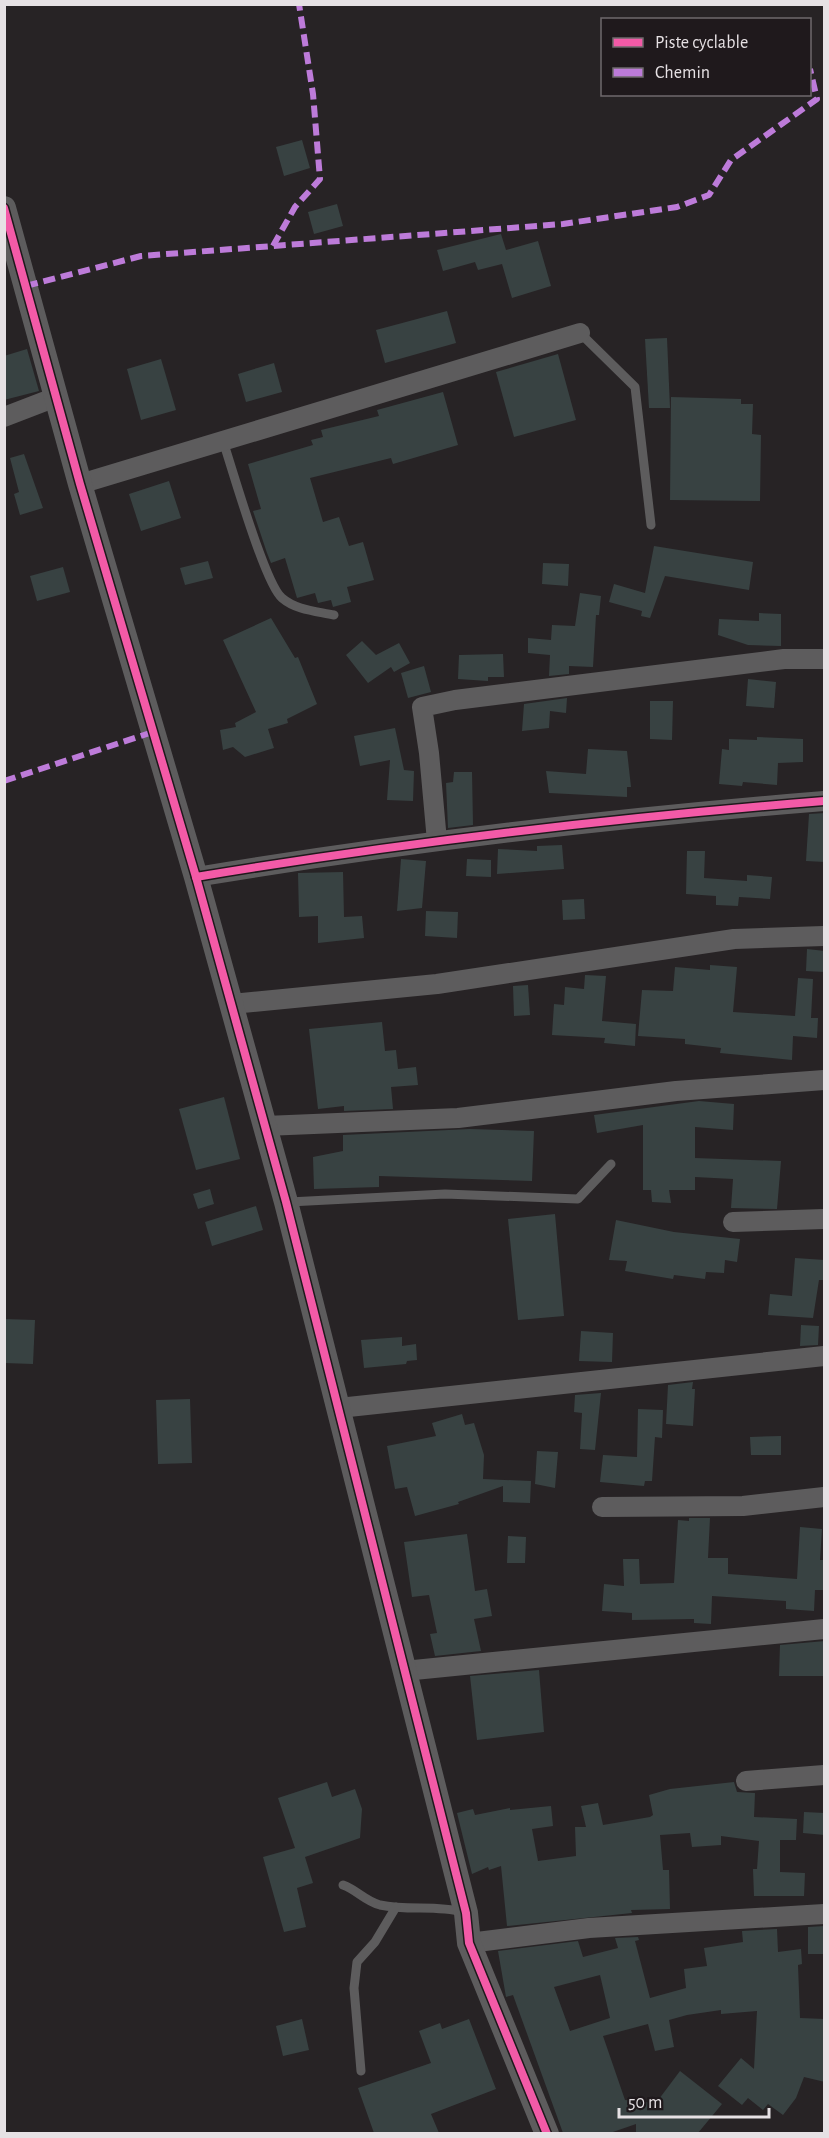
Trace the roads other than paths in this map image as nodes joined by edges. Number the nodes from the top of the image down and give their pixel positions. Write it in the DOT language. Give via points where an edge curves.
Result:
graph roads {
  1 [pos="4,208"];
  2 [pos="580,333"];
  3 [pos="56,397"];
  4 [pos="4,417"];
  5 [pos="223,441"];
  6 [pos="80,484"];
  7 [pos="651,525"];
  8 [pos="334,615"];
  9 [pos="825,659"];
  10 [pos="825,801"];
  11 [pos="436,841"];
  12 [pos="196,877"];
  13 [pos="825,936"];
  14 [pos="232,1005"];
  15 [pos="825,1080"];
  16 [pos="265,1126"];
  17 [pos="611,1164"];
  18 [pos="286,1202"];
  19 [pos="825,1218"];
  20 [pos="733,1222"];
  21 [pos="825,1356"];
  22 [pos="339,1408"];
  23 [pos="825,1497"];
  24 [pos="602,1508"];
  25 [pos="825,1629"];
  26 [pos="404,1671"];
  27 [pos="825,1774"];
  28 [pos="746,1781"];
  29 [pos="343,1885"];
  30 [pos="396,1906"];
  31 [pos="466,1913"];
  32 [pos="825,1914"];
  33 [pos="469,1943"];
  34 [pos="361,2071"];
  35 [pos="547,2133"];
  1 -- 3 [label="street"];
  2 -- 5 [label="street"];
  2 -- 7 [label="lane" via="635,387"];
  3 -- 4 [label="street"];
  3 -- 6 [label="street"];
  5 -- 6 [label="street"];
  5 -- 8 [label="lane" via="279,596 295,607"];
  6 -- 12 [label="street"];
  9 -- 11 [label="street" via="772,660 422,707"];
  10 -- 11 [label="street"];
  11 -- 12 [label="street"];
  12 -- 14 [label="street"];
  13 -- 14 [label="street" via="734,939 436,984"];
  14 -- 16 [label="street"];
  15 -- 16 [label="street" via="676,1091 459,1118"];
  16 -- 18 [label="street"];
  17 -- 18 [label="lane" via="578,1199 445,1194"];
  18 -- 22 [label="street"];
  19 -- 20 [label="street"];
  21 -- 22 [label="street"];
  22 -- 26 [label="street"];
  23 -- 24 [label="street" via="743,1506"];
  25 -- 26 [label="street"];
  26 -- 31 [label="street"];
  27 -- 28 [label="street"];
  29 -- 30 [label="lane" via="368,1901"];
  30 -- 31 [label="lane"];
  30 -- 34 [label="lane" via="375,1942 357,1962 354,1988"];
  31 -- 33 [label="street"];
  32 -- 33 [label="street" via="589,1928"];
  33 -- 35 [label="street"];
}
